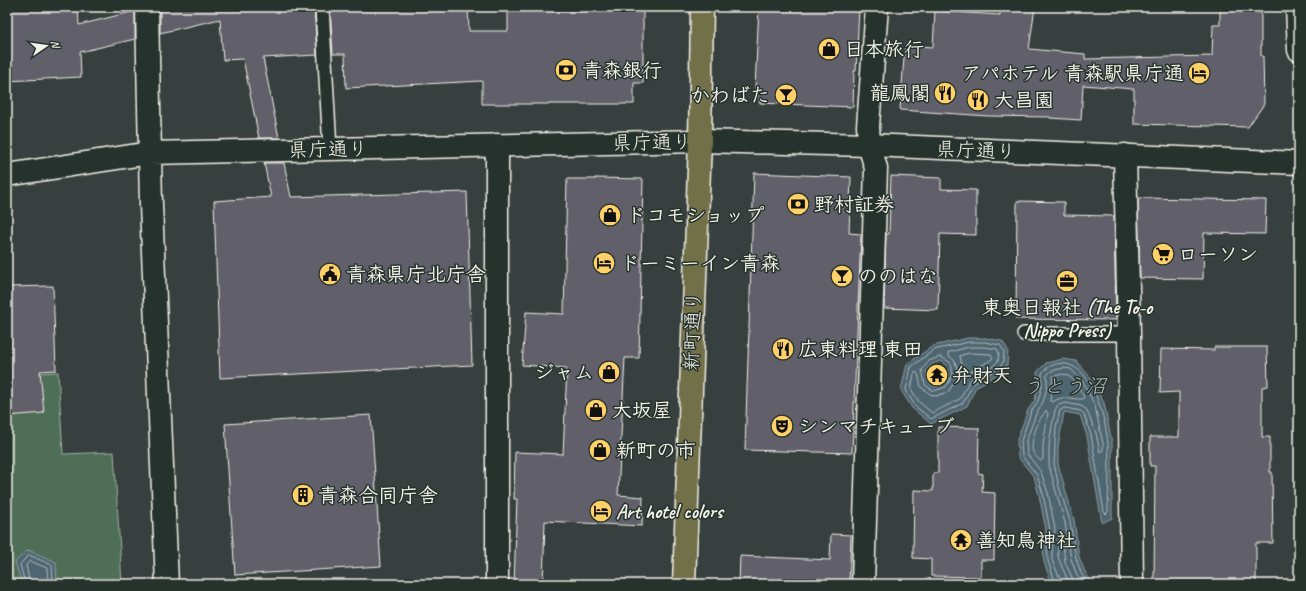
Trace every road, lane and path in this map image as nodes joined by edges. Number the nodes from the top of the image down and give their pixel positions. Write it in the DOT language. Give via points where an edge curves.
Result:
graph roads {
  1 [pos="147,7"];
  2 [pos="322,7"];
  3 [pos="702,7"];
  4 [pos="877,7"];
  5 [pos="1297,7"];
  6 [pos="1299,50"];
  7 [pos="700,141"];
  8 [pos="497,145"];
  9 [pos="868,145"];
  10 [pos="330,149"];
  11 [pos="150,153"];
  12 [pos="1125,155"];
  13 [pos="1299,163"];
  14 [pos="7,176"];
  15 [pos="1024,334"];
  16 [pos="1129,334"];
  17 [pos="167,584"];
  18 [pos="497,584"];
  19 [pos="684,584"];
  20 [pos="863,584"];
  21 [pos="1132,584"];
  1 -- 11 [label="street"];
  2 -- 10 [label="lane"];
  3 -- 7 [label="main road, 新町通り"];
  4 -- 9 [label="street"];
  5 -- 6 [label="street"];
  7 -- 8 [label="street, 県庁通り"];
  7 -- 9 [label="street, 県庁通り"];
  7 -- 19 [label="main road, 新町通り"];
  8 -- 10 [label="street, 県庁通り"];
  8 -- 18 [label="street"];
  9 -- 12 [label="street, 県庁通り"];
  9 -- 20 [label="street" via="876,168"];
  10 -- 11 [label="street, 県庁通り"];
  11 -- 14 [label="street, 県庁通り"];
  11 -- 17 [label="street"];
  12 -- 13 [label="street, 県庁通り"];
  12 -- 16 [label="street"];
  15 -- 16 [label="lane"];
  16 -- 21 [label="street"];
}
